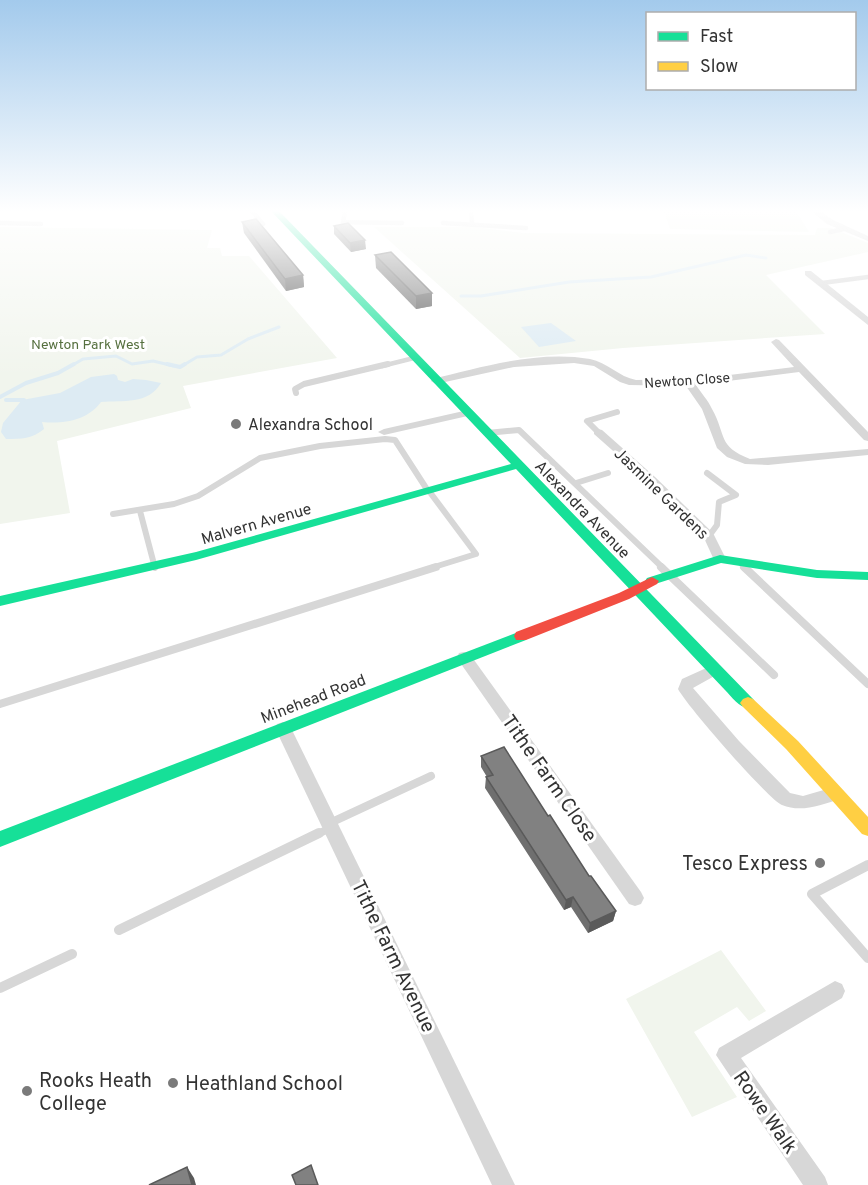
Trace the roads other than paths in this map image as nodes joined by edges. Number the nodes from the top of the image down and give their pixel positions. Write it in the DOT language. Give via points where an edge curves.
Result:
graph roads {
  1 [pos="327,266"];
  2 [pos="808,273"];
  3 [pos="868,277"];
  4 [pos="822,283"];
  5 [pos="868,322"];
  6 [pos="776,342"];
  7 [pos="414,358"];
  8 [pos="800,369"];
  9 [pos="436,381"];
  10 [pos="688,381"];
  11 [pos="296,393"];
  12 [pos="468,412"];
  13 [pos="618,412"];
  14 [pos="384,432"];
  15 [pos="598,432"];
  16 [pos="487,433"];
  17 [pos="868,438"];
  18 [pos="868,452"];
  19 [pos="518,465"];
  20 [pos="608,472"];
  21 [pos="707,473"];
  22 [pos="576,483"];
  23 [pos="429,491"];
  24 [pos="140,511"];
  25 [pos="113,514"];
  26 [pos="709,536"];
  27 [pos="720,559"];
  28 [pos="740,561"];
  29 [pos="155,568"];
  30 [pos="670,574"];
  31 [pos="868,576"];
  32 [pos="639,589"];
  33 [pos="0,601"];
  34 [pos="464,657"];
  35 [pos="714,670"];
  36 [pos="774,675"];
  37 [pos="868,684"];
  38 [pos="0,704"];
  39 [pos="283,728"];
  40 [pos="431,776"];
  41 [pos="834,794"];
  42 [pos="331,825"];
  43 [pos="868,829"];
  44 [pos="0,839"];
  45 [pos="868,865"];
  46 [pos="635,898"];
  47 [pos="119,930"];
  48 [pos="72,954"];
  49 [pos="868,958"];
  50 [pos="0,988"];
  51 [pos="835,991"];
  52 [pos="504,1185"];
  53 [pos="817,1185"];
  1 -- 7 [label="street, Alexandra Avenue"];
  2 -- 4 [label="street"];
  3 -- 4 [label="lane"];
  4 -- 5 [label="street"];
  6 -- 8 [label="street"];
  7 -- 9 [label="street, Alexandra Avenue"];
  7 -- 11 [label="lane" via="304,384"];
  8 -- 10 [label="street, Newton Close"];
  8 -- 17 [label="street"];
  9 -- 10 [label="street, Newton Close" via="504,366 575,360 593,363 632,383"];
  9 -- 12 [label="street, Alexandra Avenue"];
  10 -- 18 [label="street" via="707,409 721,446 731,455 749,462 768,462"];
  12 -- 14 [label="street"];
  12 -- 16 [label="street, Alexandra Avenue"];
  13 -- 15 [label="lane" via="587,421"];
  15 -- 26 [label="street, Jasmine Gardens"];
  16 -- 19 [label="street, Alexandra Avenue"];
  16 -- 22 [label="lane" via="519,430"];
  19 -- 23 [label="street, Malvern Avenue"];
  19 -- 32 [label="street, Alexandra Avenue"];
  20 -- 22 [label="lane"];
  21 -- 26 [label="lane" via="736,495 719,502 717,525"];
  22 -- 30 [label="lane"];
  23 -- 24 [label="lane" via="395,440 385,439 260,458 198,496"];
  23 -- 29 [label="street, Malvern Avenue"];
  23 -- 38 [label="lane" via="476,554"];
  24 -- 25 [label="lane"];
  24 -- 29 [label="lane"];
  26 -- 27 [label="street, Jasmine Gardens"];
  27 -- 28 [label="street"];
  27 -- 30 [label="street, Minehead Road"];
  28 -- 31 [label="street" via="818,574"];
  28 -- 37 [label="lane" via="746,571"];
  29 -- 33 [label="street, Malvern Avenue"];
  30 -- 32 [label="street, Minehead Road"];
  30 -- 36 [label="lane"];
  32 -- 34 [label="street, Minehead Road"];
  32 -- 35 [label="street, Alexandra Avenue"];
  34 -- 39 [label="street, Minehead Road"];
  34 -- 46 [label="street, Tithe Farm Close"];
  35 -- 41 [label="street, Alexandra Avenue" via="792,745"];
  35 -- 41 [label="street" via="687,683 685,689 767,782 785,799 803,803"];
  39 -- 42 [label="street, Tithe Farm Avenue"];
  39 -- 44 [label="street, Minehead Road"];
  40 -- 42 [label="lane"];
  41 -- 43 [label="street, Alexandra Avenue"];
  42 -- 47 [label="lane"];
  42 -- 52 [label="street, Tithe Farm Avenue"];
  45 -- 49 [label="lane" via="812,894"];
  48 -- 50 [label="lane"];
  51 -- 53 [label="street, Rowe Walk" via="726,1055"];
}
